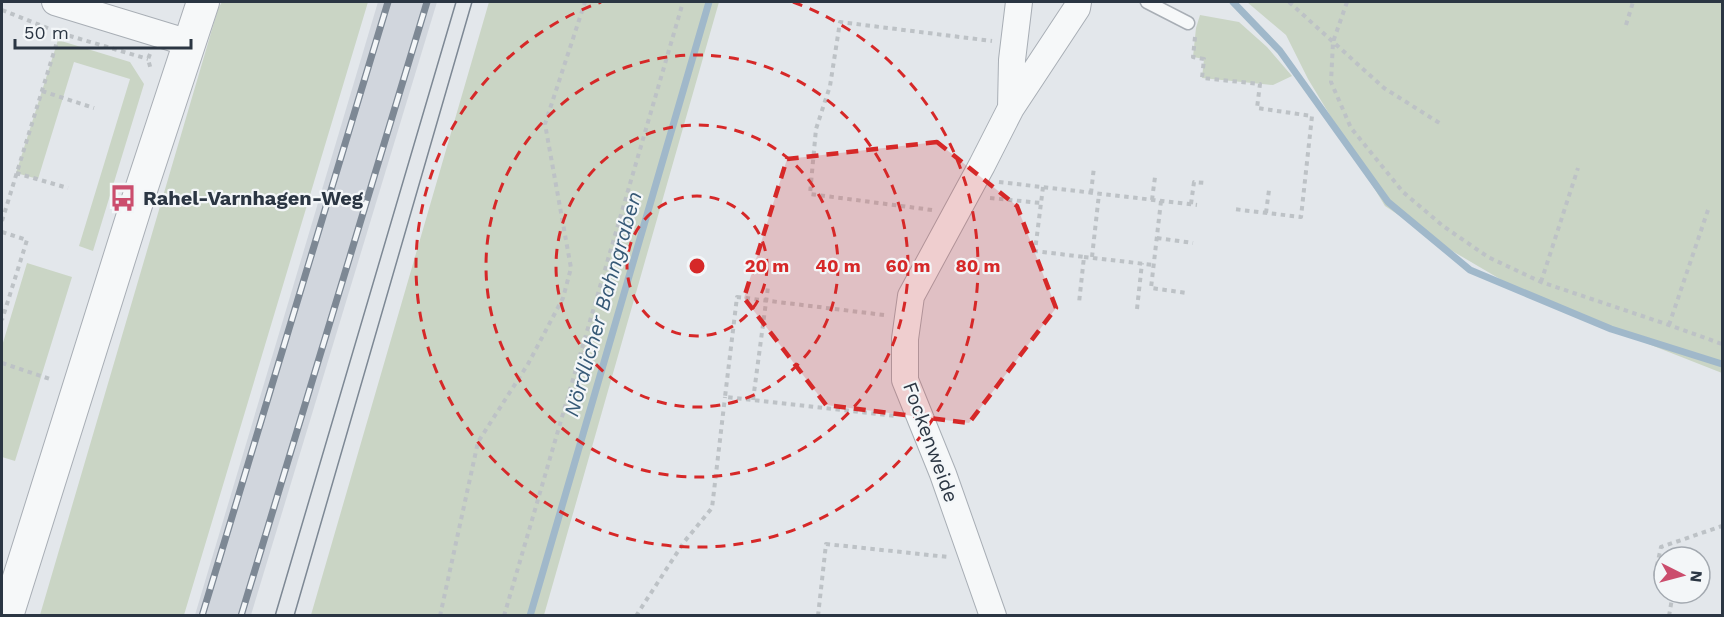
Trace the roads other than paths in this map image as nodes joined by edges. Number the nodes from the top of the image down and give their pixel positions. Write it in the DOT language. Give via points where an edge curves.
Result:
graph roads {
  1 [pos="202,2"];
  2 [pos="1019,2"];
  3 [pos="1078,2"];
  4 [pos="1147,2"];
  5 [pos="62,4"];
  6 [pos="1188,23"];
  7 [pos="189,43"];
  8 [pos="1011,108"];
  9 [pos="7,615"];
  10 [pos="993,615"];
  1 -- 7 [label="street"];
  2 -- 8 [label="street, Fockenweide"];
  3 -- 8 [label="street, Fockenweide"];
  4 -- 6 [label="lane"];
  5 -- 7 [label="street"];
  7 -- 9 [label="street"];
  8 -- 10 [label="street, Fockenweide" via="911,297 905,339 905,380"];
}
